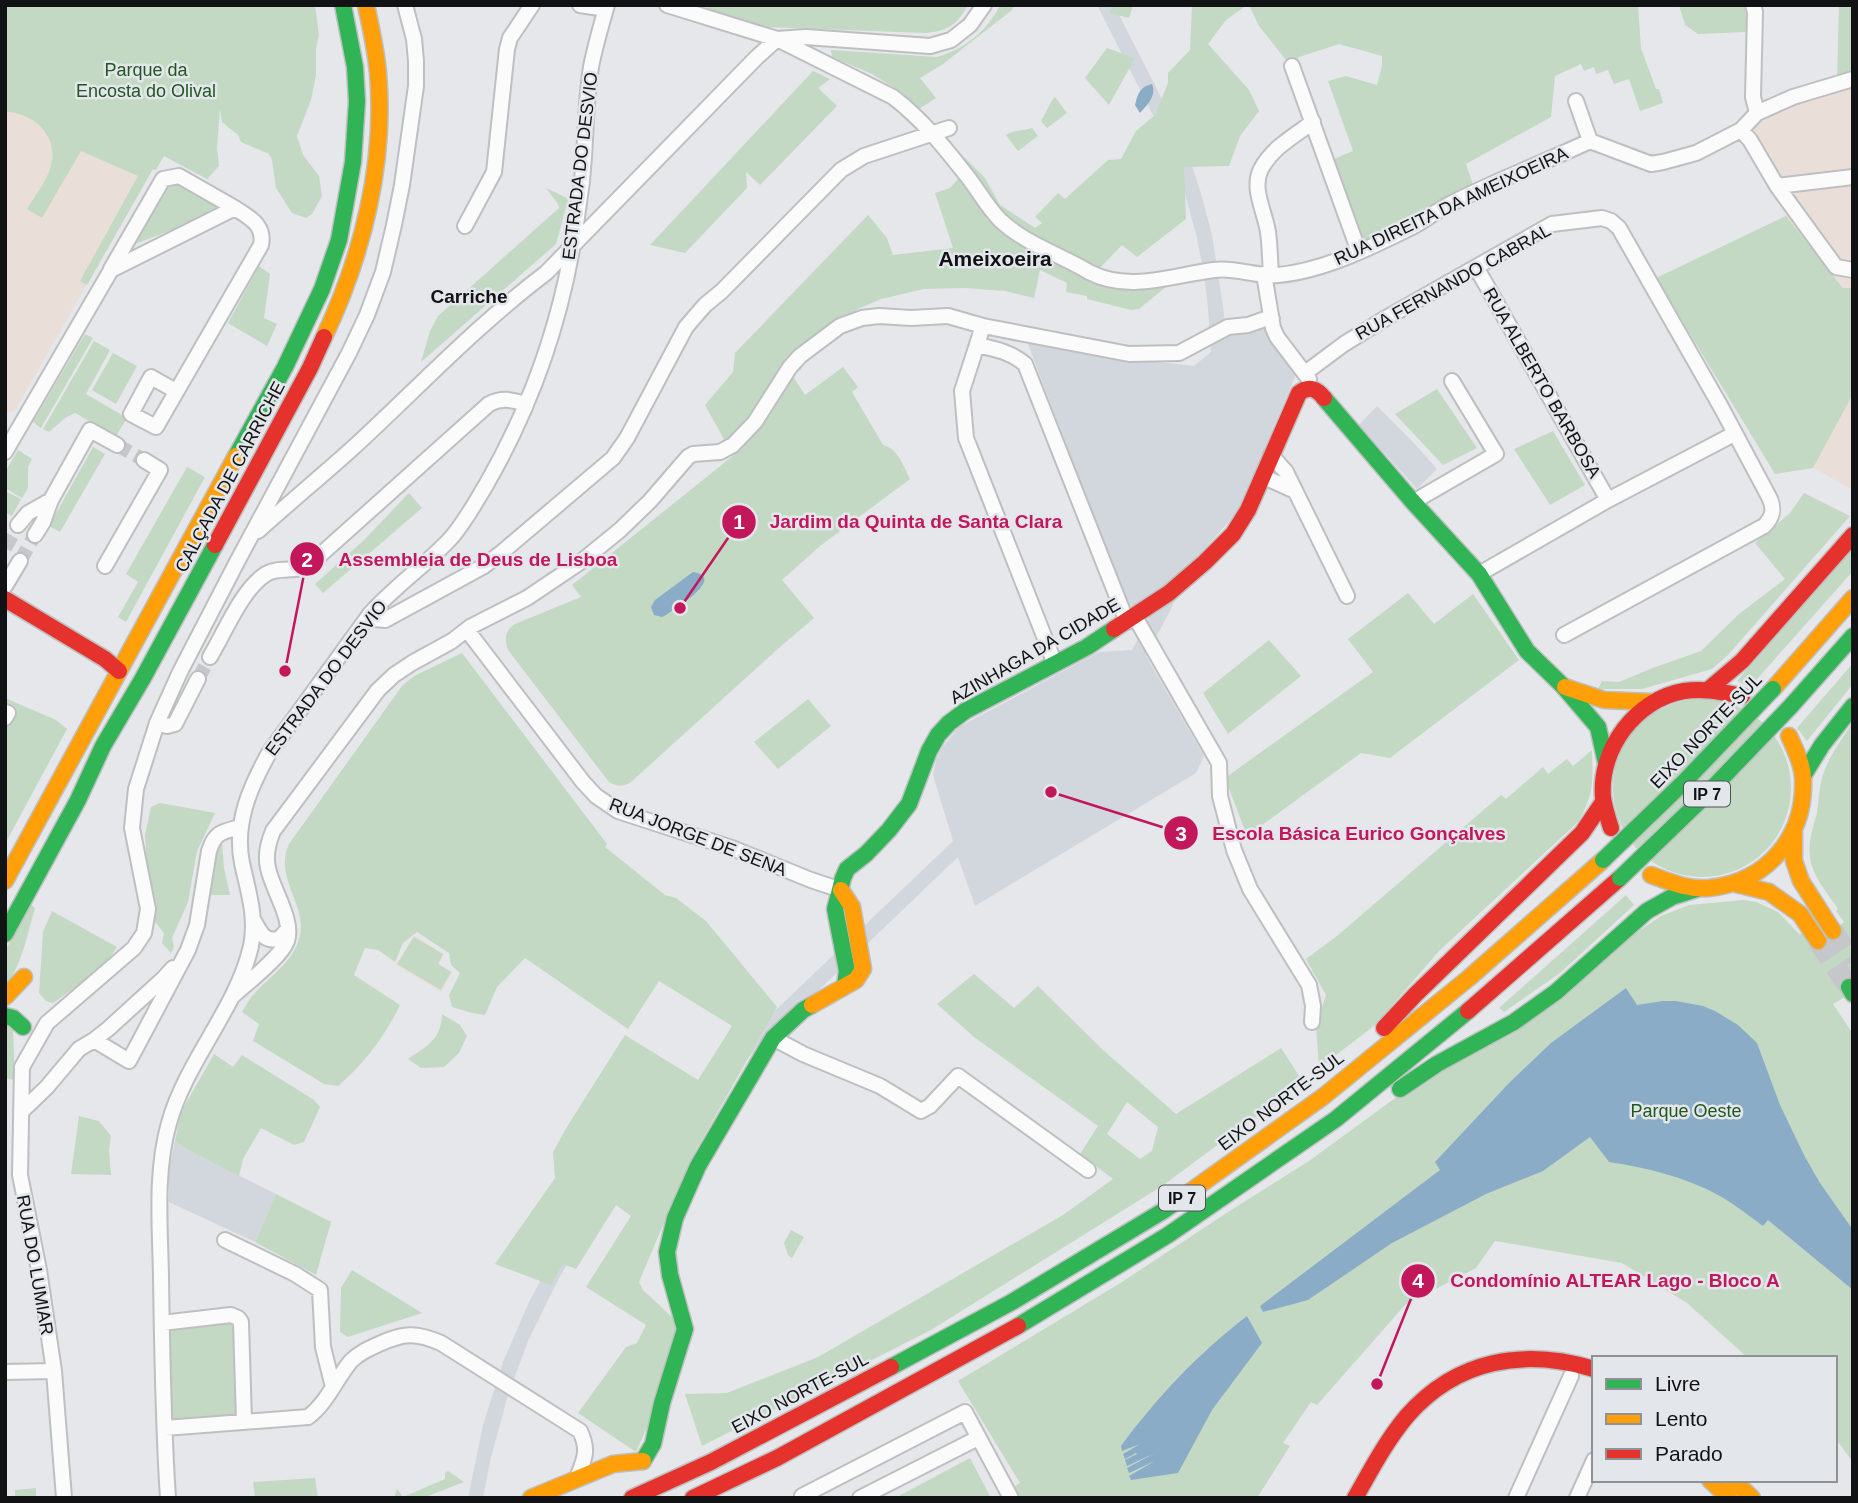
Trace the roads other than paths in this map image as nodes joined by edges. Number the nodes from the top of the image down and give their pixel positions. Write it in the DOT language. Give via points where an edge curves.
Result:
graph roads {
  1 [pos="344,5"];
  2 [pos="366,5"];
  3 [pos="405,5"];
  4 [pos="532,5"];
  5 [pos="580,5"];
  6 [pos="984,5"];
  7 [pos="1753,5"];
  8 [pos="607,7"];
  9 [pos="677,7"];
  10 [pos="777,39"];
  11 [pos="1292,66"];
  12 [pos="1853,79"];
  13 [pos="1576,102"];
  14 [pos="1757,113"];
  15 [pos="1313,122"];
  16 [pos="949,128"];
  17 [pos="1741,130"];
  18 [pos="932,134"];
  19 [pos="1590,141"];
  20 [pos="1853,177"];
  21 [pos="1777,186"];
  22 [pos="235,208"];
  23 [pos="465,226"];
  24 [pos="573,246"];
  25 [pos="1359,252"];
  26 [pos="1476,267"];
  27 [pos="111,270"];
  28 [pos="1853,270"];
  29 [pos="1267,275"];
  30 [pos="1272,319"];
  31 [pos="983,326"];
  32 [pos="977,345"];
  33 [pos="1306,373"];
  34 [pos="1452,382"];
  35 [pos="176,391"];
  36 [pos="1308,403"];
  37 [pos="526,404"];
  38 [pos="1734,434"];
  39 [pos="117,445"];
  40 [pos="5,452"];
  41 [pos="1271,455"];
  42 [pos="144,460"];
  43 [pos="1262,476"];
  44 [pos="1295,491"];
  45 [pos="51,500"];
  46 [pos="1608,500"];
  47 [pos="1413,502"];
  48 [pos="18,525"];
  49 [pos="35,535"];
  50 [pos="1853,535"];
  51 [pos="249,539"];
  52 [pos="20,561"];
  53 [pos="105,565"];
  54 [pos="1479,574"];
  55 [pos="5,586"];
  56 [pos="1347,596"];
  57 [pos="1853,598"];
  58 [pos="5,599"];
  59 [pos="370,614"];
  60 [pos="1131,619"];
  61 [pos="467,630"];
  62 [pos="1564,635"];
  63 [pos="1853,636"];
  64 [pos="210,657"];
  65 [pos="1055,664"];
  66 [pos="118,671"];
  67 [pos="198,679"];
  68 [pos="1563,686"];
  69 [pos="1709,689"];
  70 [pos="1742,696"];
  71 [pos="1653,702"];
  72 [pos="1853,706"];
  73 [pos="5,712"];
  74 [pos="5,718"];
  75 [pos="158,723"];
  76 [pos="1789,736"];
  77 [pos="103,746"];
  78 [pos="1606,762"];
  79 [pos="1803,776"];
  80 [pos="1603,802"];
  81 [pos="240,827"];
  82 [pos="1611,828"];
  83 [pos="1794,833"];
  84 [pos="1651,875"];
  85 [pos="5,881"];
  86 [pos="1736,884"];
  87 [pos="1697,889"];
  88 [pos="841,890"];
  89 [pos="254,921"];
  90 [pos="288,928"];
  91 [pos="1833,931"];
  92 [pos="5,934"];
  93 [pos="1818,941"];
  94 [pos="183,956"];
  95 [pos="24,977"];
  96 [pos="5,998"];
  97 [pos="230,999"];
  98 [pos="5,1016"];
  99 [pos="1312,1021"];
  100 [pos="23,1027"];
  101 [pos="773,1038"];
  102 [pos="94,1040"];
  103 [pos="1310,1105"];
  104 [pos="21,1112"];
  105 [pos="1336,1119"];
  106 [pos="1087,1170"];
  107 [pos="225,1240"];
  108 [pos="162,1323"];
  109 [pos="1592,1368"];
  110 [pos="5,1371"];
  111 [pos="54,1371"];
  112 [pos="1571,1376"];
  113 [pos="1592,1383"];
  114 [pos="333,1387"];
  115 [pos="244,1422"];
  116 [pos="165,1428"];
  117 [pos="978,1438"];
  118 [pos="1409,1439"];
  119 [pos="643,1461"];
  120 [pos="1592,1464"];
  121 [pos="1390,1468"];
  122 [pos="577,1478"];
  123 [pos="1712,1482"];
  124 [pos="1734,1482"];
  125 [pos="64,1498"];
  126 [pos="167,1498"];
  127 [pos="531,1498"];
  128 [pos="557,1498"];
  129 [pos="632,1498"];
  130 [pos="693,1498"];
  131 [pos="803,1498"];
  132 [pos="860,1498"];
  133 [pos="1011,1498"];
  134 [pos="1354,1498"];
  135 [pos="1371,1498"];
  136 [pos="1516,1498"];
  137 [pos="1577,1498"];
  138 [pos="1729,1498"];
  139 [pos="1752,1498"];
  1 -- 66 [label="main road, CALÇADA DE CARRICHE" via="357,101 353,162 339,240 322,289 285,367"];
  2 -- 77 [label="main road, CALÇADA DE CARRICHE" via="378,75 374,176 359,248 339,306 310,368"];
  3 -- 51 [label="street" via="414,39 416,86 383,272 349,353"];
  4 -- 23 [label="street" via="507,49 494,172"];
  5 -- 8 [label="street"];
  6 -- 10 [label="street" via="970,25 951,40 930,46"];
  7 -- 14 [label="street"];
  8 -- 24 [label="street, ESTRADA DO DESVIO" via="591,68"];
  9 -- 10 [label="street"];
  10 -- 18 [label="street, RUA DIREITA DA AMEIXOEIRA" via="893,97"];
  10 -- 24 [label="street"];
  11 -- 15 [label="street"];
  12 -- 14 [label="street"];
  13 -- 19 [label="street"];
  14 -- 17 [label="street"];
  15 -- 25 [label="street"];
  15 -- 29 [label="street" via="1281,145 1260,172 1257,186 1268,234"];
  16 -- 18 [label="street"];
  17 -- 19 [label="street" via="1696,153 1651,164"];
  17 -- 21 [label="street"];
  18 -- 29 [label="street, RUA DIREITA DA AMEIXOEIRA" via="1005,225 1099,278 1142,282 1217,269"];
  18 -- 59 [label="street" via="864,156 841,170 705,304 686,327 613,458 484,565 385,620 378,621"];
  19 -- 25 [label="street, RUA DIREITA DA AMEIXOEIRA" via="1452,203"];
  20 -- 21 [label="street"];
  21 -- 28 [label="street" via="1836,267"];
  22 -- 27 [label="street"];
  22 -- 27 [label="street" via="179,176 163,178"];
  22 -- 35 [label="street" via="257,223 261,245"];
  24 -- 37 [label="street, ESTRADA DO DESVIO" via="553,331"];
  24 -- 51 [label="street"];
  25 -- 29 [label="street, RUA DIREITA DA AMEIXOEIRA" via="1330,264"];
  26 -- 33 [label="street, RUA FERNANDO CABRAL" via="1344,344"];
  26 -- 38 [label="street, RUA FERNANDO CABRAL" via="1552,225 1592,218 1611,221"];
  26 -- 46 [label="street, RUA ALBERTO BARBOSA"];
  27 -- 40 [label="street"];
  29 -- 30 [label="street"];
  30 -- 31 [label="street" via="1228,327 1179,353 1129,354"];
  30 -- 33 [label="street" via="1277,337"];
  31 -- 32 [label="street"];
  31 -- 61 [label="street" via="948,316 879,316 840,326 800,356 755,422 729,448 688,457 621,530 582,561"];
  32 -- 60 [label="street" via="1008,352 1025,364"];
  32 -- 65 [label="street" via="962,391 966,438"];
  33 -- 36 [label="street"];
  34 -- 47 [label="street" via="1496,454"];
  36 -- 41 [label="main road, AZINHAGA DA CIDADE" via="1287,423"];
  36 -- 47 [label="main road" via="1335,413"];
  37 -- 59 [label="street, ESTRADA DO DESVIO" via="498,465 452,537"];
  37 -- 64 [label="street" via="505,399 489,404 309,565 265,574 247,591"];
  38 -- 46 [label="street"];
  38 -- 62 [label="street" via="1772,504 1770,519"];
  39 -- 45 [label="street" via="90,430"];
  41 -- 43 [label="main road, AZINHAGA DA CIDADE"];
  41 -- 44 [label="street"];
  42 -- 53 [label="street" via="160,470"];
  43 -- 44 [label="street"];
  43 -- 60 [label="main road, AZINHAGA DA CIDADE" via="1233,534 1169,593"];
  44 -- 56 [label="street"];
  45 -- 48 [label="street" via="28,513"];
  45 -- 49 [label="street"];
  46 -- 54 [label="street"];
  47 -- 54 [label="main road"];
  50 -- 69 [label="main road" via="1742,661"];
  51 -- 75 [label="street"];
  52 -- 55 [label="street"];
  54 -- 68 [label="main road" via="1526,649"];
  57 -- 103 [label="main road, EIXO NORTE-SUL / IP 7, bridge" via="1773,689 1603,860 1471,977"];
  58 -- 66 [label="main road"];
  59 -- 81 [label="street, ESTRADA DO DESVIO" via="269,753 244,806"];
  60 -- 65 [label="main road, AZINHAGA DA CIDADE"];
  60 -- 99 [label="street" via="1219,762 1220,796 1234,850 1250,890 1309,985"];
  61 -- 88 [label="street, RUA JORGE DE SENA" via="603,802 628,815"];
  61 -- 90 [label="street" via="386,682 273,831 267,849 268,868"];
  63 -- 105 [label="main road, IP 7, bridge" via="1702,799 1620,878 1487,996"];
  65 -- 88 [label="main road, AZINHAGA DA CIDADE" via="949,723 929,751 909,804 847,869"];
  66 -- 77 [label="main road" via="128,686"];
  66 -- 85 [label="main road, CALÇADA DE CARRICHE"];
  67 -- 75 [label="street" via="175,724"];
  68 -- 71 [label="main road" via="1604,700"];
  68 -- 78 [label="main road" via="1598,727"];
  69 -- 70 [label="main road"];
  69 -- 71 [label="main road" via="1690,689"];
  71 -- 78 [label="main road" via="1623,727"];
  72 -- 79 [label="main road"];
  73 -- 74 [label="street"];
  75 -- 104 [label="street, RUA DO LUMIAR" via="136,789 132,828 148,909 144,933 134,948 47,1023 22,1067"];
  76 -- 79 [label="main road"];
  77 -- 92 [label="main road, CALÇADA DE CARRICHE"];
  78 -- 80 [label="main road"];
  79 -- 83 [label="main road" via="1804,796"];
  80 -- 82 [label="main road"];
  80 -- 103 [label="main road" via="1583,833 1416,994"];
  81 -- 89 [label="street, ESTRADA DO DESVIO"];
  81 -- 94 [label="street" via="213,839 197,925"];
  83 -- 86 [label="main road" via="1770,864"];
  83 -- 91 [label="main road" via="1794,861 1801,881"];
  84 -- 87 [label="main road"];
  86 -- 87 [label="main road"];
  86 -- 93 [label="main road" via="1769,892 1800,914"];
  87 -- 105 [label="main road" via="1647,911 1556,992 1514,1021 1437,1063 1356,1118"];
  88 -- 101 [label="main road, AZINHAGA DA CIDADE" via="835,909 850,979 803,1010"];
  89 -- 90 [label="street" via="262,935 272,940"];
  89 -- 97 [label="street, ESTRADA DO DESVIO" via="251,946"];
  90 -- 97 [label="street" via="279,953"];
  94 -- 102 [label="street"];
  94 -- 102 [label="street" via="129,1061"];
  95 -- 96 [label="main road"];
  97 -- 108 [label="street" via="177,1099 161,1159"];
  98 -- 100 [label="main road"];
  101 -- 106 [label="street" via="880,1086 921,1111 958,1076"];
  101 -- 119 [label="main road, AZINHAGA DA CIDADE" via="698,1166 675,1218 667,1252 685,1329 653,1444"];
  102 -- 104 [label="street" via="79,1049"];
  103 -- 129 [label="main road, EIXO NORTE-SUL / IP 7" via="1163,1211 1034,1289 711,1462"];
  104 -- 111 [label="street, RUA DO LUMIAR" via="20,1175"];
  105 -- 130 [label="main road, IP 7" via="1168,1235 1017,1327 777,1458"];
  107 -- 114 [label="street" via="320,1290 323,1347"];
  108 -- 115 [label="street" via="238,1318"];
  108 -- 116 [label="street"];
  109 -- 134 [label="main road" via="1549,1357 1522,1357 1450,1380 1413,1410"];
  110 -- 111 [label="street"];
  111 -- 125 [label="street, RUA DO LUMIAR"];
  112 -- 113 [label="main road"];
  112 -- 118 [label="main road" via="1528,1371 1470,1385 1434,1409"];
  112 -- 136 [label="street"];
  114 -- 115 [label="street" via="308,1417"];
  114 -- 122 [label="street" via="366,1350 405,1335 431,1339 580,1431 586,1445"];
  115 -- 116 [label="street"];
  116 -- 126 [label="street"];
  117 -- 131 [label="street" via="965,1412"];
  117 -- 132 [label="street"];
  117 -- 133 [label="street"];
  119 -- 122 [label="main road" via="613,1464"];
  119 -- 128 [label="main road"];
  120 -- 137 [label="street"];
  121 -- 135 [label="main road"];
  122 -- 127 [label="main road"];
  123 -- 138 [label="main road"];
  124 -- 139 [label="main road"];
}
